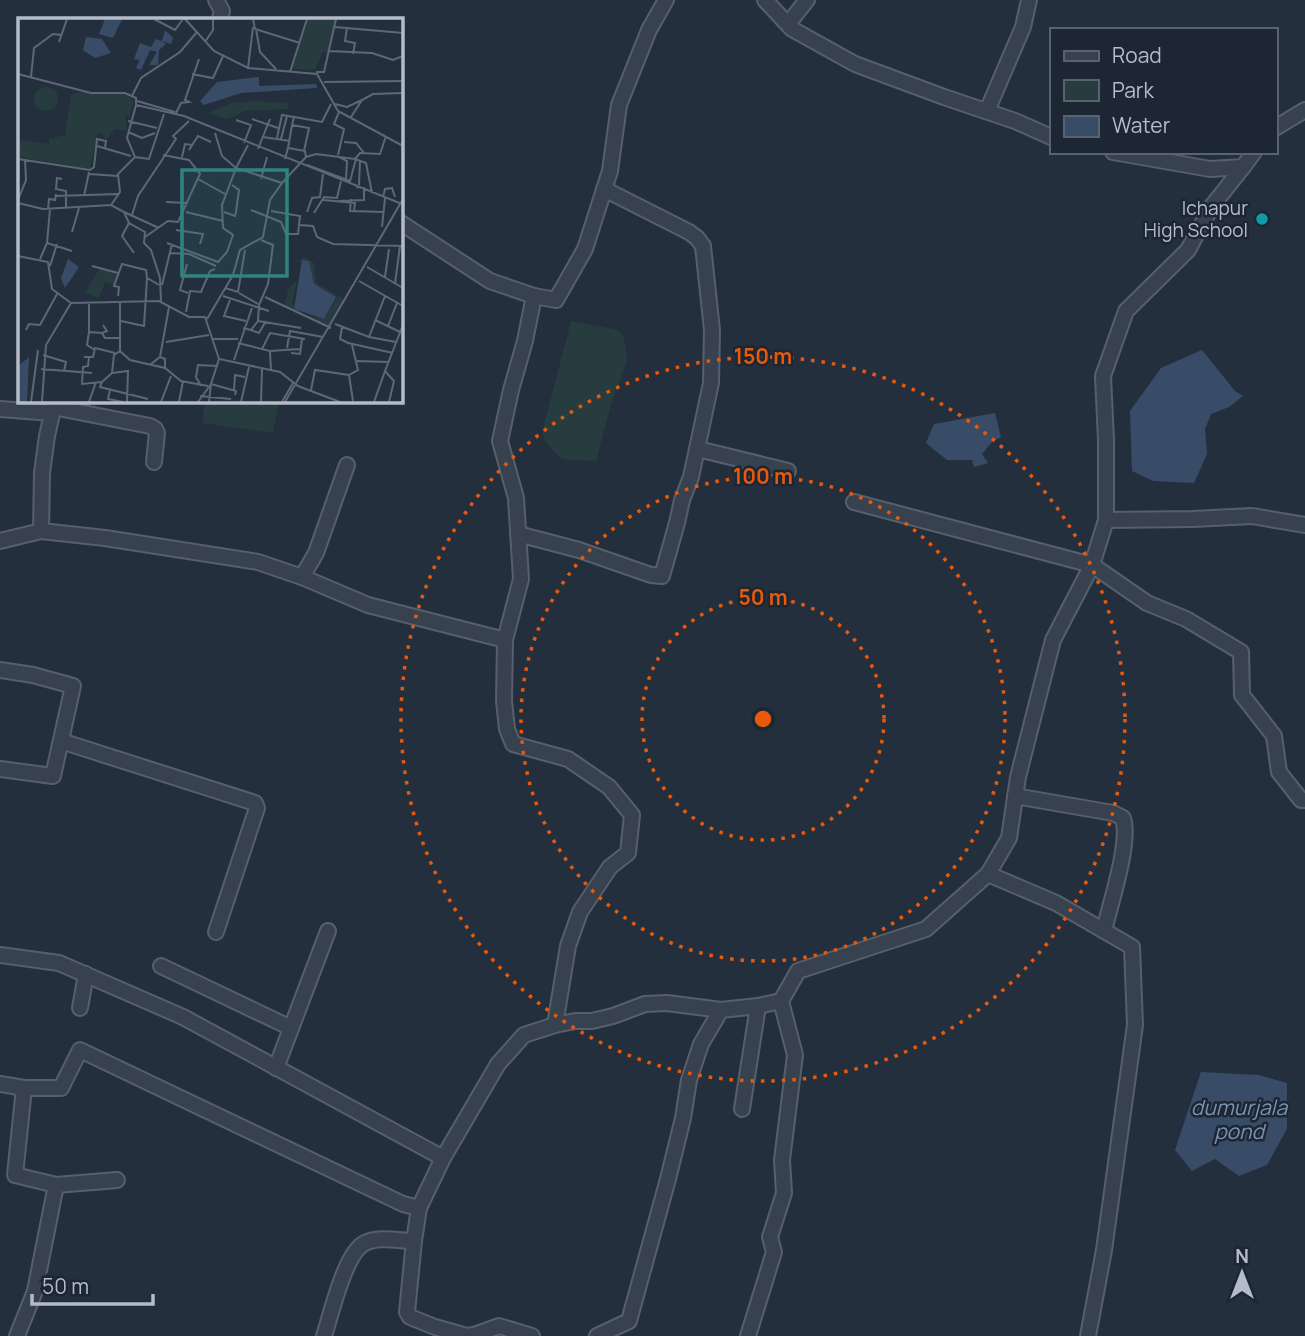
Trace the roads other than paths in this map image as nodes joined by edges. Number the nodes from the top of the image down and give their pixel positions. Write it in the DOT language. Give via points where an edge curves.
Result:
graph roads {
  1 [pos="216,0"];
  2 [pos="666,0"];
  3 [pos="765,0"];
  4 [pos="807,0"];
  5 [pos="1029,0"];
  6 [pos="220,18"];
  7 [pos="788,24"];
  8 [pos="1305,110"];
  9 [pos="987,111"];
  10 [pos="1277,127"];
  11 [pos="1050,137"];
  12 [pos="1124,154"];
  13 [pos="1253,154"];
  14 [pos="1243,167"];
  15 [pos="604,189"];
  16 [pos="402,224"];
  17 [pos="534,296"];
  18 [pos="53,407"];
  19 [pos="0,409"];
  20 [pos="698,449"];
  21 [pos="154,461"];
  22 [pos="347,465"];
  23 [pos="788,471"];
  24 [pos="854,502"];
  25 [pos="1105,520"];
  26 [pos="1305,525"];
  27 [pos="41,531"];
  28 [pos="518,534"];
  29 [pos="0,541"];
  30 [pos="1092,565"];
  31 [pos="302,577"];
  32 [pos="505,640"];
  33 [pos="0,670"];
  34 [pos="61,741"];
  35 [pos="0,769"];
  36 [pos="1015,796"];
  37 [pos="1305,800"];
  38 [pos="988,874"];
  39 [pos="328,931"];
  40 [pos="1104,931"];
  41 [pos="216,932"];
  42 [pos="0,955"];
  43 [pos="161,966"];
  44 [pos="86,974"];
  45 [pos="781,1002"];
  46 [pos="758,1006"];
  47 [pos="80,1008"];
  48 [pos="721,1010"];
  49 [pos="555,1025"];
  50 [pos="291,1028"];
  51 [pos="276,1068"];
  52 [pos="0,1084"];
  53 [pos="24,1088"];
  54 [pos="742,1109"];
  55 [pos="443,1158"];
  56 [pos="117,1180"];
  57 [pos="56,1185"];
  58 [pos="419,1208"];
  59 [pos="414,1241"];
  60 [pos="17,1336"];
  61 [pos="324,1336"];
  62 [pos="532,1336"];
  63 [pos="597,1336"];
  64 [pos="748,1336"];
  65 [pos="1088,1336"];
  1 -- 6 [label="street"];
  2 -- 15 [label="street" via="619,105"];
  3 -- 7 [label="street"];
  4 -- 7 [label="street"];
  5 -- 9 [label="street" via="1023,27"];
  7 -- 9 [label="street" via="855,64"];
  8 -- 10 [label="street"];
  9 -- 11 [label="street"];
  12 -- 14 [label="street" via="1210,169"];
  13 -- 14 [label="street"];
  14 -- 25 [label="street" via="1212,206 1188,250 1126,311 1103,376"];
  15 -- 17 [label="street" via="585,249 556,300"];
  15 -- 20 [label="street" via="689,232 703,247 712,330 711,383"];
  16 -- 17 [label="street" via="490,281"];
  17 -- 28 [label="street" via="500,441 516,498"];
  18 -- 19 [label="street"];
  18 -- 21 [label="street" via="150,426 157,433"];
  18 -- 27 [label="street" via="42,473"];
  20 -- 23 [label="street"];
  20 -- 28 [label="street" via="662,576"];
  22 -- 31 [label="street" via="316,553"];
  24 -- 30 [label="street"];
  25 -- 26 [label="street" via="1252,516"];
  25 -- 30 [label="street"];
  27 -- 29 [label="street"];
  27 -- 31 [label="street" via="258,562"];
  28 -- 32 [label="street" via="521,579"];
  30 -- 36 [label="street" via="1053,640"];
  30 -- 37 [label="street" via="1147,603 1186,619 1241,652 1242,695 1274,736 1279,772"];
  31 -- 32 [label="street" via="368,605"];
  32 -- 49 [label="street" via="504,701 513,744 568,759 609,787 632,814 628,853 610,867 580,912 568,946"];
  33 -- 34 [label="street" via="74,686"];
  34 -- 35 [label="street" via="53,776"];
  34 -- 41 [label="street" via="257,805"];
  36 -- 38 [label="street" via="1009,838"];
  36 -- 40 [label="street" via="1124,818 1125,844"];
  38 -- 40 [label="street" via="1056,903"];
  38 -- 45 [label="street" via="926,929 798,971"];
  39 -- 50 [label="street"];
  40 -- 65 [label="street" via="1132,947 1135,1025"];
  42 -- 44 [label="street" via="59,963"];
  43 -- 50 [label="street"];
  44 -- 47 [label="street"];
  44 -- 51 [label="street" via="183,1017"];
  45 -- 46 [label="street"];
  45 -- 64 [label="street" via="795,1055 782,1160 784,1194 769,1237 774,1252"];
  46 -- 48 [label="street"];
  46 -- 54 [label="street"];
  48 -- 49 [label="street" via="645,1004 592,1021"];
  48 -- 63 [label="street" via="701,1044 689,1080 668,1179 629,1321"];
  49 -- 55 [label="street" via="524,1035 498,1064"];
  50 -- 51 [label="street"];
  51 -- 55 [label="street"];
  52 -- 53 [label="street"];
  53 -- 57 [label="street" via="15,1175"];
  53 -- 58 [label="street" via="61,1088 80,1050"];
  55 -- 58 [label="street"];
  56 -- 57 [label="street"];
  57 -- 60 [label="street" via="35,1291"];
  58 -- 59 [label="street"];
  59 -- 61 [label="street" via="376,1240 357,1249"];
  59 -- 62 [label="street" via="407,1306 410,1317 467,1335 499,1326"];
}
